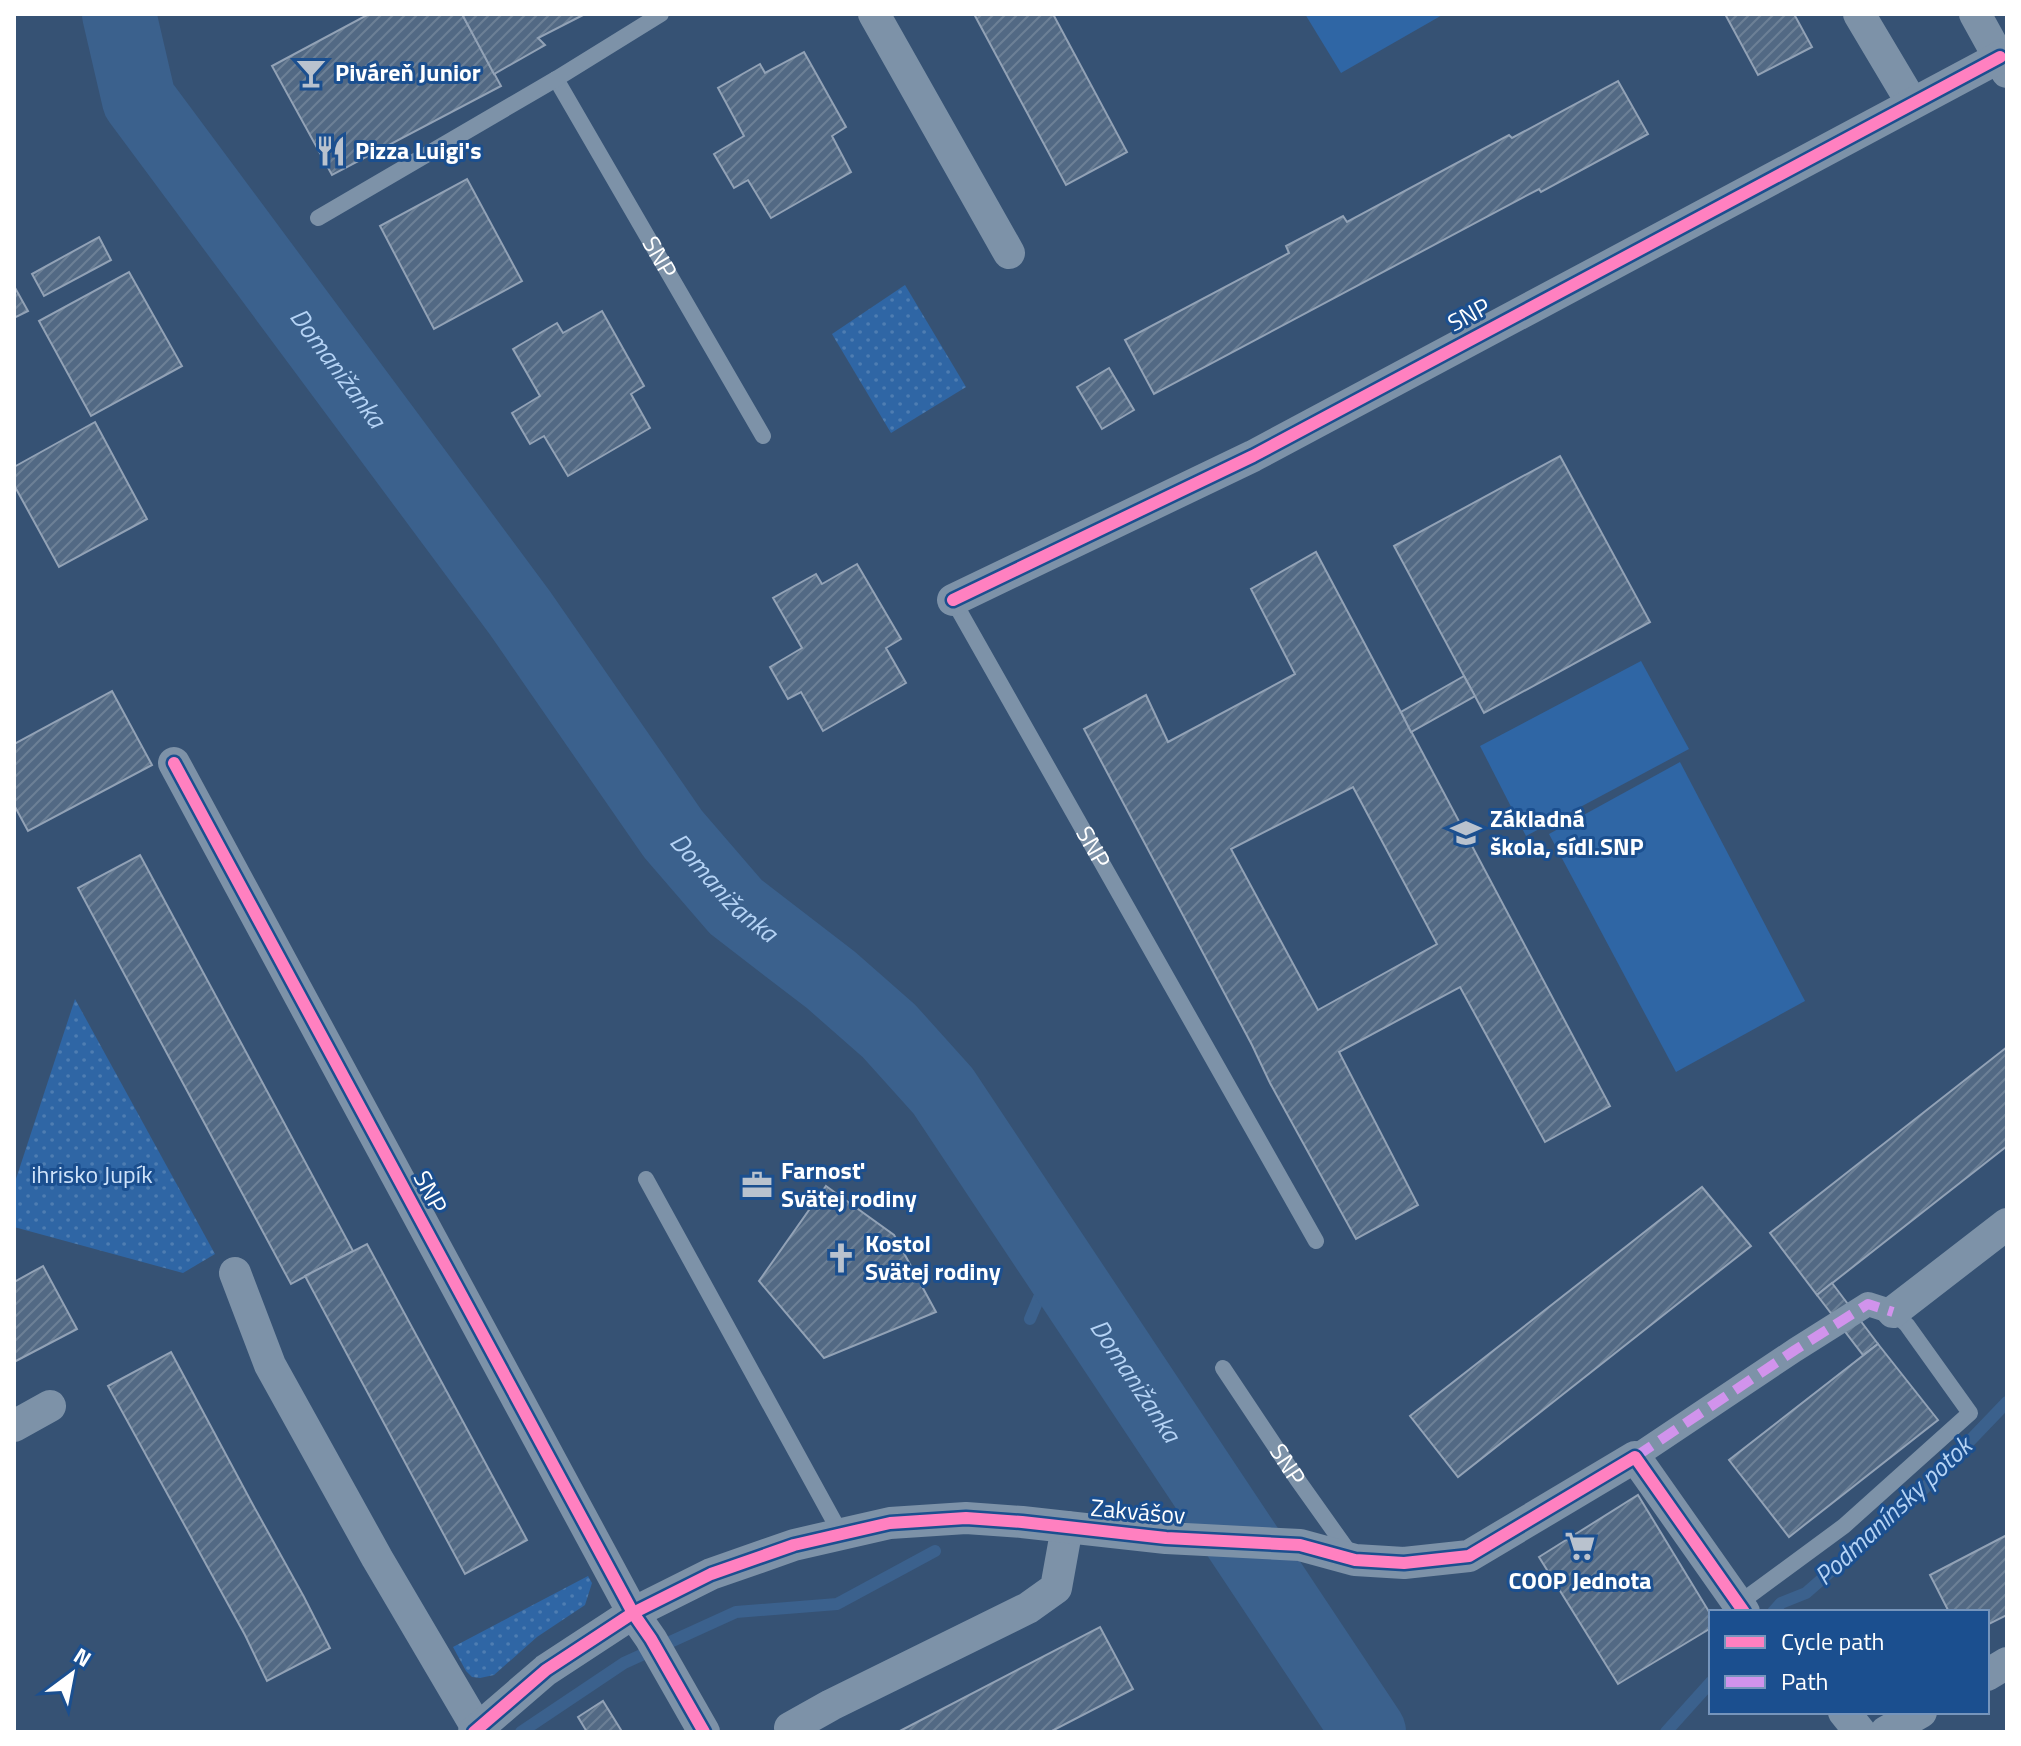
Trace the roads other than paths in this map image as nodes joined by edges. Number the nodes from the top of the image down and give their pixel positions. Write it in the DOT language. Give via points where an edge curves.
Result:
graph roads {
  1 [pos="661,14"];
  2 [pos="874,14"];
  3 [pos="1859,14"];
  4 [pos="1975,14"];
  5 [pos="2003,65"];
  6 [pos="556,79"];
  7 [pos="1912,103"];
  8 [pos="318,218"];
  9 [pos="1009,253"];
  10 [pos="763,436"];
  11 [pos="953,600"];
  12 [pos="174,763"];
  13 [pos="646,1179"];
  14 [pos="2007,1224"];
  15 [pos="1316,1241"];
  16 [pos="235,1273"];
  17 [pos="1893,1312"];
  18 [pos="1223,1368"];
  19 [pos="50,1406"];
  20 [pos="14,1426"];
  21 [pos="1635,1457"];
  22 [pos="1067,1527"];
  23 [pos="841,1534"];
  24 [pos="1355,1560"];
  25 [pos="1741,1608"];
  26 [pos="633,1613"];
  27 [pos="2007,1663"];
  28 [pos="1989,1674"];
  29 [pos="1846,1714"];
  30 [pos="1918,1714"];
  31 [pos="790,1728"];
  32 [pos="476,1730"];
  33 [pos="704,1732"];
  34 [pos="1860,1732"];
  35 [pos="1886,1732"];
  1 -- 6 [label="lane"];
  2 -- 9 [label="street"];
  3 -- 7 [label="street"];
  4 -- 5 [label="street, SNP"];
  5 -- 7 [label="street, SNP"];
  6 -- 8 [label="lane"];
  6 -- 10 [label="lane, SNP"];
  7 -- 11 [label="street, SNP" via="1253,456"];
  11 -- 15 [label="lane, SNP"];
  12 -- 26 [label="street, SNP"];
  13 -- 23 [label="lane"];
  14 -- 17 [label="street"];
  16 -- 32 [label="street" via="270,1365"];
  17 -- 21 [label="street" via="1868,1304"];
  17 -- 25 [label="lane" via="1970,1413 1844,1526"];
  18 -- 24 [label="lane, SNP"];
  19 -- 20 [label="street"];
  21 -- 24 [label="street, Zakvášov" via="1469,1556 1404,1563"];
  21 -- 25 [label="street"];
  22 -- 23 [label="street, Zakvášov" via="966,1518 890,1523"];
  22 -- 24 [label="street, Zakvášov" via="1300,1545"];
  22 -- 31 [label="street, Zakvášov" via="1056,1588 1028,1608"];
  23 -- 26 [label="street, Zakvášov" via="711,1574"];
  26 -- 32 [label="street, Zakvášov" via="546,1670"];
  26 -- 33 [label="street, SNP"];
  27 -- 28 [label="street"];
  29 -- 34 [label="street"];
  30 -- 35 [label="street"];
}
